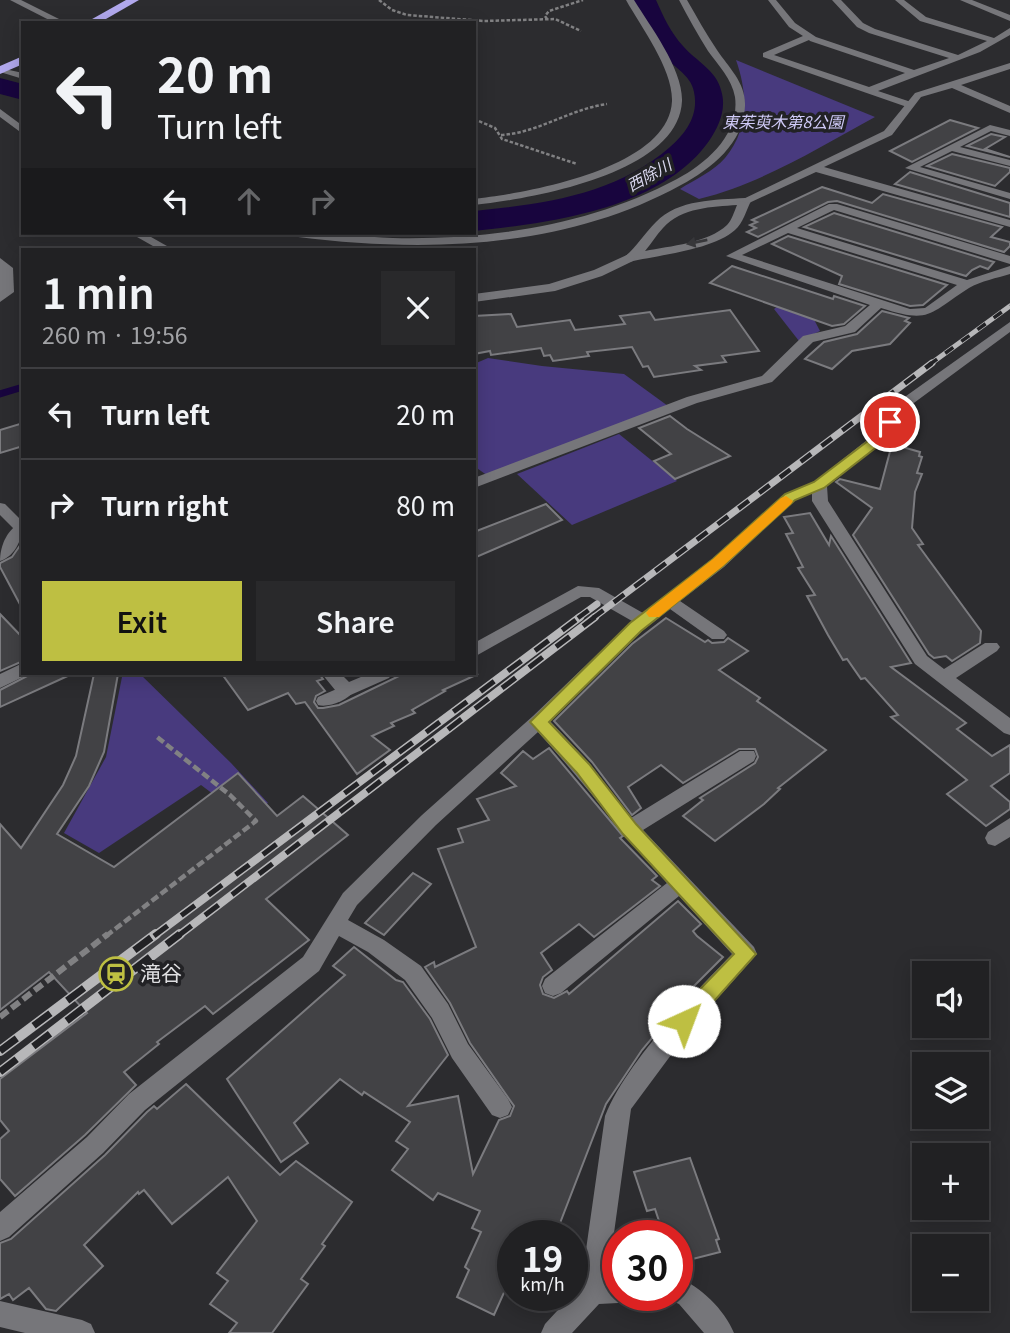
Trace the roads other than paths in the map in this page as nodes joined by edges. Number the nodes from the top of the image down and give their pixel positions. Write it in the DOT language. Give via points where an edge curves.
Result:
graph roads {
  1 [pos="15,0"];
  2 [pos="134,0"];
  3 [pos="631,0"];
  4 [pos="683,0"];
  5 [pos="772,0"];
  6 [pos="836,0"];
  7 [pos="899,0"];
  8 [pos="964,0"];
  9 [pos="1010,18"];
  10 [pos="59,21"];
  11 [pos="94,21"];
  12 [pos="1010,30"];
  13 [pos="809,37"];
  14 [pos="995,41"];
  15 [pos="958,58"];
  16 [pos="21,60"];
  17 [pos="1010,66"];
  18 [pos="1,71"];
  19 [pos="914,73"];
  20 [pos="21,76"];
  21 [pos="954,85"];
  22 [pos="869,91"];
  23 [pos="907,104"];
  24 [pos="1010,110"];
  25 [pos="0,111"];
  26 [pos="21,129"];
  27 [pos="1010,133"];
  28 [pos="951,148"];
  29 [pos="1010,163"];
  30 [pos="816,168"];
  31 [pos="1010,196"];
  32 [pos="745,201"];
  33 [pos="476,202"];
  34 [pos="1010,224"];
  35 [pos="787,229"];
  36 [pos="140,235"];
  37 [pos="315,235"];
  38 [pos="164,248"];
  39 [pos="629,258"];
  40 [pos="1010,260"];
  41 [pos="0,262"];
  42 [pos="1010,270"];
  43 [pos="967,284"];
  44 [pos="0,298"];
  45 [pos="476,298"];
  46 [pos="879,303"];
  47 [pos="1010,326"];
  48 [pos="476,482"];
  49 [pos="819,485"];
  50 [pos="0,507"];
  51 [pos="21,527"];
  52 [pos="21,529"];
  53 [pos="0,556"];
  54 [pos="669,601"];
  55 [pos="644,621"];
  56 [pos="718,635"];
  57 [pos="991,647"];
  58 [pos="476,649"];
  59 [pos="21,671"];
  60 [pos="332,675"];
  61 [pos="381,675"];
  62 [pos="943,678"];
  63 [pos="0,682"];
  64 [pos="346,691"];
  65 [pos="324,701"];
  66 [pos="539,722"];
  67 [pos="1010,728"];
  68 [pos="747,756"];
  69 [pos="629,829"];
  70 [pos="680,884"];
  71 [pos="335,923"];
  72 [pos="553,986"];
  73 [pos="500,1107"];
  74 [pos="610,1220"];
  75 [pos="0,1228"];
  76 [pos="602,1293"];
  77 [pos="693,1301"];
  78 [pos="0,1314"];
  79 [pos="82,1333"];
  80 [pos="554,1333"];
  81 [pos="720,1333"];
  1 -- 10 [label="street"];
  2 -- 11 [label="highway"];
  3 -- 33 [label="street" via="674,87 677,105 660,138 631,159 566,186"];
  4 -- 37 [label="street" via="740,96 737,126 726,145 687,179 622,209 529,231 420,240"];
  5 -- 13 [label="street" via="792,25"];
  6 -- 15 [label="street" via="872,31"];
  7 -- 14 [label="street" via="923,19"];
  8 -- 9 [label="street"];
  12 -- 14 [label="street"];
  13 -- 19 [label="street"];
  13 -- 22 [label="street" via="766,55"];
  14 -- 15 [label="street"];
  15 -- 19 [label="street"];
  16 -- 18 [label="highway"];
  17 -- 21 [label="street"];
  18 -- 20 [label="street"];
  19 -- 22 [label="street"];
  21 -- 23 [label="street" via="918,95"];
  21 -- 24 [label="street"];
  22 -- 23 [label="street"];
  23 -- 30 [label="street" via="900,125"];
  25 -- 26 [label="street"];
  27 -- 28 [label="street" via="990,128"];
  28 -- 29 [label="street"];
  28 -- 31 [label="street" via="910,168"];
  30 -- 32 [label="street"];
  30 -- 34 [label="street"];
  32 -- 39 [label="street" via="672,215"];
  32 -- 39 [label="street, one-way" via="725,232 695,244"];
  35 -- 40 [label="street" via="833,206"];
  35 -- 43 [label="street"];
  35 -- 46 [label="street" via="732,256"];
  36 -- 38 [label="street"];
  39 -- 45 [label="street" via="551,288"];
  41 -- 44 [label="street" via="7,268 8,292"];
  42 -- 43 [label="street"];
  43 -- 46 [label="street" via="928,312 909,313"];
  46 -- 48 [label="street" via="850,329 808,339 767,379 692,400"];
  47 -- 49 [label="street" via="897,409 882,436"];
  49 -- 54 [label="street" via="790,497"];
  49 -- 62 [label="street" via="820,501 921,660"];
  50 -- 51 [label="lane"];
  52 -- 53 [label="street"];
  54 -- 55 [label="street"];
  54 -- 56 [label="street"];
  55 -- 58 [label="street" via="593,592 578,592"];
  55 -- 66 [label="street"];
  57 -- 62 [label="street"];
  59 -- 63 [label="street"];
  60 -- 64 [label="street"];
  61 -- 64 [label="street"];
  62 -- 67 [label="street"];
  64 -- 65 [label="lane"];
  66 -- 69 [label="street"];
  66 -- 71 [label="street" via="429,820 349,899"];
  68 -- 69 [label="street"];
  69 -- 70 [label="street"];
  70 -- 72 [label="street"];
  70 -- 74 [label="street" via="746,954 684,1021 622,1103 617,1116"];
  71 -- 73 [label="street" via="413,973"];
  71 -- 75 [label="street" via="312,964 137,1102"];
  76 -- 80 [label="street"];
  77 -- 81 [label="street"];
  78 -- 79 [label="street"];
}
